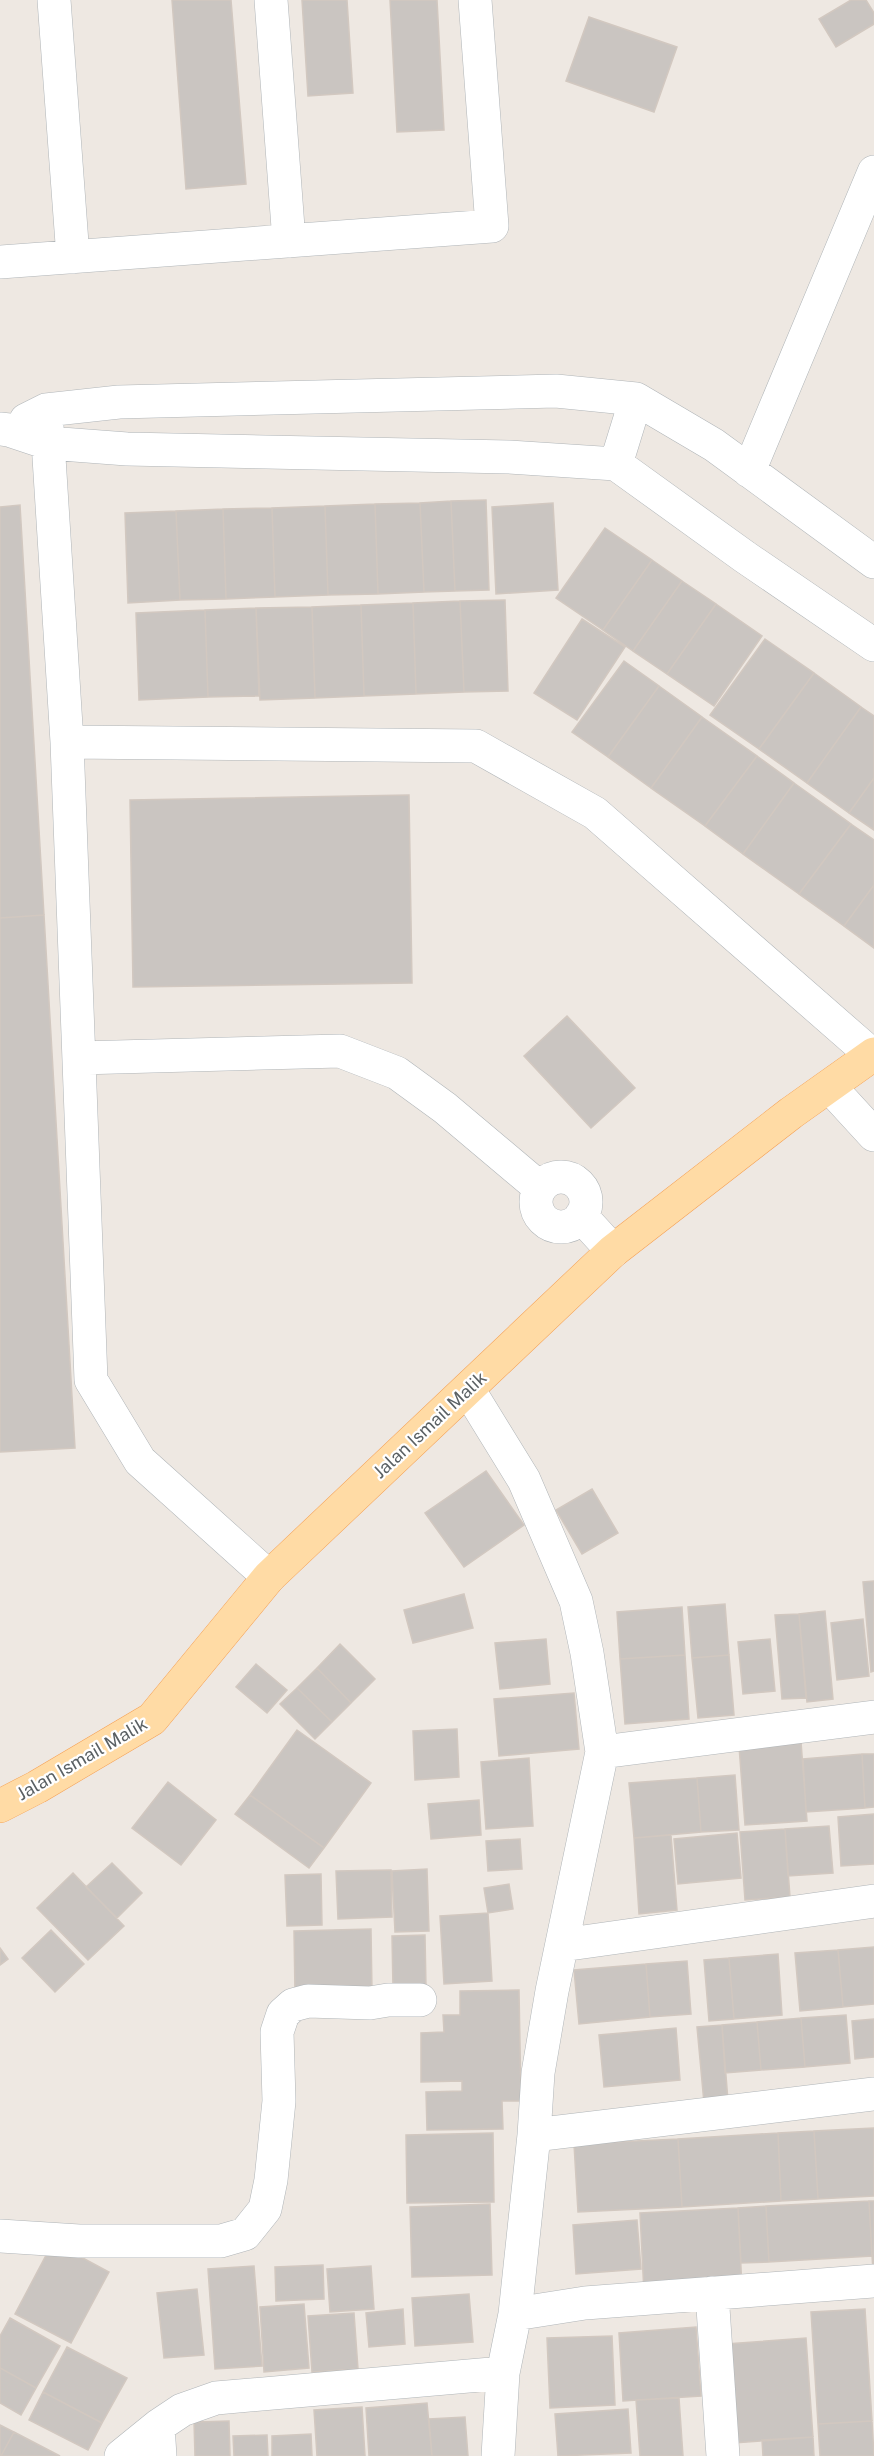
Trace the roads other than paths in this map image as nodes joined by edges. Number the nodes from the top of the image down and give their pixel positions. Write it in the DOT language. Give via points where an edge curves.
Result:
graph roads {
  1 [pos="54,0"];
  2 [pos="271,0"];
  3 [pos="476,0"];
  4 [pos="874,172"];
  5 [pos="289,241"];
  6 [pos="72,257"];
  7 [pos="0,262"];
  8 [pos="636,399"];
  9 [pos="46,410"];
  10 [pos="4,429"];
  11 [pos="48,443"];
  12 [pos="616,464"];
  13 [pos="749,471"];
  14 [pos="874,562"];
  15 [pos="874,645"];
  16 [pos="67,742"];
  17 [pos="873,1054"];
  18 [pos="79,1058"];
  19 [pos="830,1087"];
  20 [pos="874,1135"];
  21 [pos="614,1251"];
  22 [pos="468,1389"];
  23 [pos="269,1577"];
  24 [pos="874,1717"];
  25 [pos="602,1752"];
  26 [pos="0,1806"];
  27 [pos="874,1901"];
  28 [pos="562,1945"];
  29 [pos="420,2000"];
  30 [pos="874,2094"];
  31 [pos="534,2135"];
  32 [pos="0,2236"];
  33 [pos="874,2281"];
  34 [pos="712,2293"];
  35 [pos="515,2314"];
  36 [pos="502,2373"];
  37 [pos="159,2441"];
  38 [pos="122,2456"];
  39 [pos="498,2456"];
  40 [pos="723,2456"];
  1 -- 6 [label="street"];
  2 -- 5 [label="street"];
  3 -- 5 [label="street" via="492,226"];
  4 -- 13 [label="street"];
  5 -- 6 [label="street"];
  6 -- 7 [label="street"];
  8 -- 9 [label="street" via="556,391 119,402"];
  8 -- 12 [label="street"];
  8 -- 13 [label="street" via="714,445"];
  9 -- 10 [label="street"];
  9 -- 11 [label="street"];
  10 -- 11 [label="street"];
  11 -- 12 [label="street" via="127,449 509,457"];
  11 -- 16 [label="street"];
  12 -- 15 [label="street"];
  13 -- 14 [label="street"];
  16 -- 17 [label="street" via="476,746 595,813"];
  16 -- 18 [label="street"];
  17 -- 19 [label="main road, Jalan Ismail Malik"];
  18 -- 21 [label="street" via="340,1051 397,1073 445,1108 540,1188 536,1198 542,1219 562,1227 581,1216"];
  18 -- 23 [label="street" via="91,1380 140,1461"];
  19 -- 20 [label="street"];
  19 -- 21 [label="main road, Jalan Ismail Malik"];
  21 -- 22 [label="main road, Jalan Ismail Malik"];
  22 -- 23 [label="main road, Jalan Ismail Malik"];
  22 -- 25 [label="street" via="524,1480 576,1601"];
  23 -- 26 [label="main road, Jalan Ismail Malik" via="152,1719"];
  24 -- 25 [label="street"];
  25 -- 28 [label="street"];
  27 -- 28 [label="street"];
  28 -- 31 [label="street" via="538,2073"];
  29 -- 32 [label="street" via="308,2001 293,2005 283,2014 277,2032 279,2101 271,2180 265,2210 245,2234 221,2241 79,2241"];
  30 -- 31 [label="street"];
  31 -- 35 [label="street"];
  33 -- 34 [label="street"];
  34 -- 35 [label="street" via="585,2303"];
  34 -- 40 [label="street"];
  35 -- 36 [label="street"];
  36 -- 37 [label="street" via="216,2398 182,2409"];
  36 -- 39 [label="street"];
  37 -- 38 [label="street"];
}
